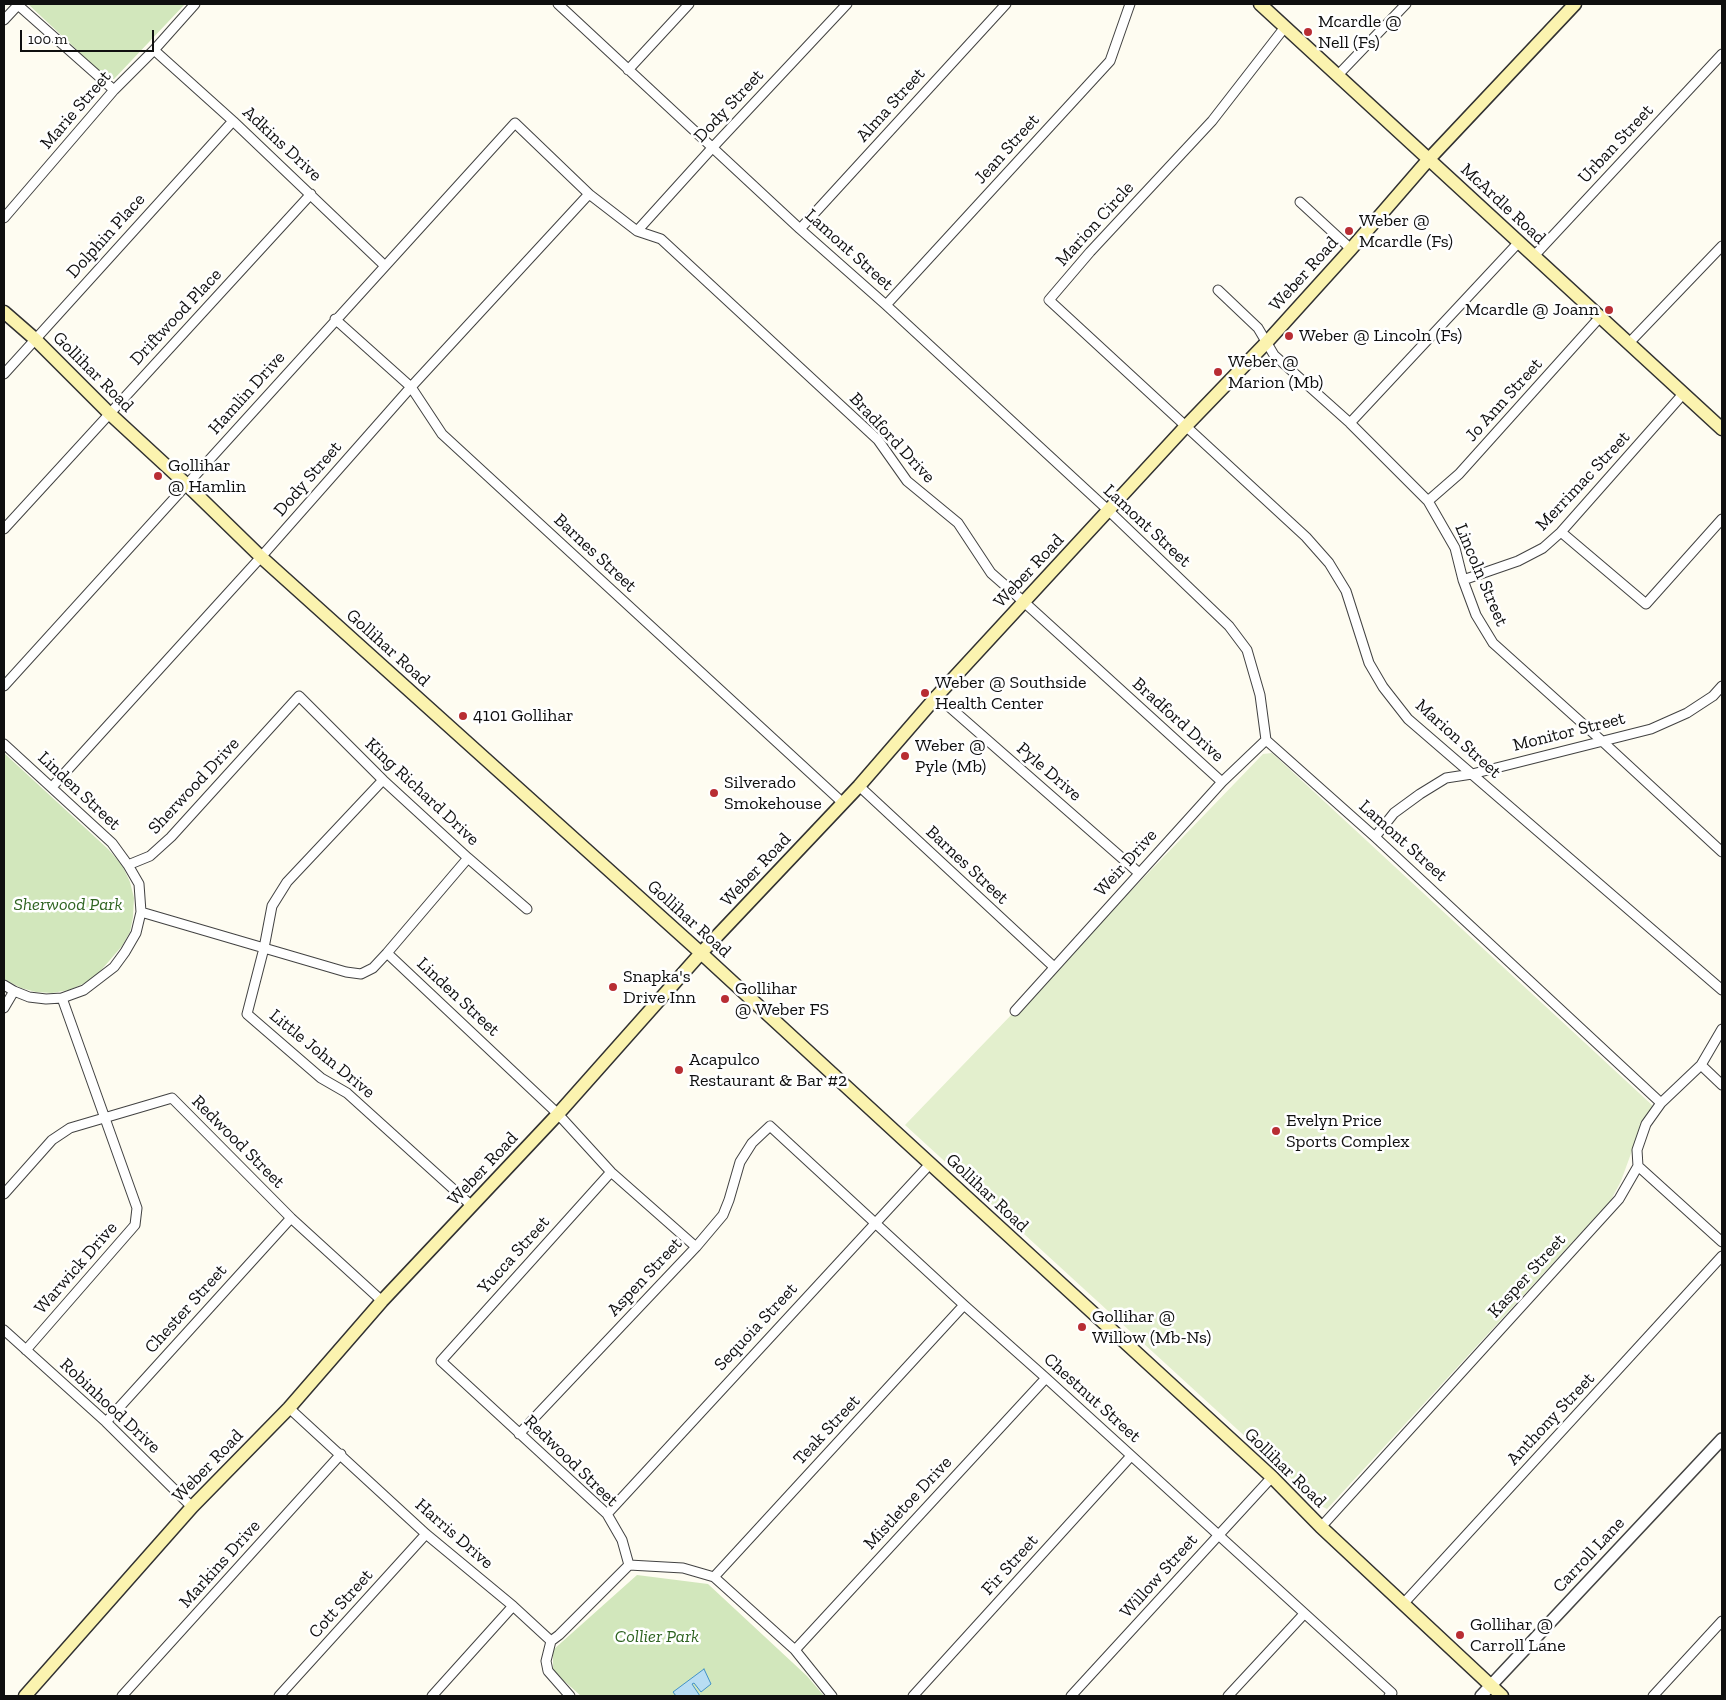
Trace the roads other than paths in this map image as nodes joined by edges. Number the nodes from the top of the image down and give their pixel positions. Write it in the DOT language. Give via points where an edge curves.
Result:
graph roads {
  1 [pos="195,4"];
  2 [pos="558,4"];
  3 [pos="689,4"];
  4 [pos="847,4"];
  5 [pos="1006,4"];
  6 [pos="1130,4"];
  7 [pos="1260,4"];
  8 [pos="1406,4"];
  9 [pos="1575,4"];
  10 [pos="18,5"];
  11 [pos="4,20"];
  12 [pos="1285,27"];
  13 [pos="154,50"];
  14 [pos="1722,54"];
  15 [pos="628,70"];
  16 [pos="1338,75"];
  17 [pos="114,90"];
  18 [pos="233,121"];
  19 [pos="713,146"];
  20 [pos="1429,159"];
  21 [pos="311,194"];
  22 [pos="589,194"];
  23 [pos="1300,202"];
  24 [pos="4,218"];
  25 [pos="800,229"];
  26 [pos="637,231"];
  27 [pos="1519,242"];
  28 [pos="1722,246"];
  29 [pos="1351,249"];
  30 [pos="1534,256"];
  31 [pos="384,265"];
  32 [pos="1218,290"];
  33 [pos="886,305"];
  34 [pos="4,312"];
  35 [pos="1600,317"];
  36 [pos="335,319"];
  37 [pos="35,339"];
  38 [pos="1266,343"];
  39 [pos="1629,343"];
  40 [pos="4,374"];
  41 [pos="411,387"];
  42 [pos="1683,394"];
  43 [pos="109,413"];
  44 [pos="1350,423"];
  45 [pos="1186,426"];
  46 [pos="1722,430"];
  47 [pos="186,484"];
  48 [pos="1428,501"];
  49 [pos="1109,511"];
  50 [pos="1722,519"];
  51 [pos="4,528"];
  52 [pos="1561,532"];
  53 [pos="261,557"];
  54 [pos="1463,580"];
  55 [pos="1024,602"];
  56 [pos="4,686"];
  57 [pos="1722,686"];
  58 [pos="299,696"];
  59 [pos="937,696"];
  60 [pos="1266,740"];
  61 [pos="1602,740"];
  62 [pos="4,744"];
  63 [pos="1472,774"];
  64 [pos="383,780"];
  65 [pos="1222,782"];
  66 [pos="859,786"];
  67 [pos="52,787"];
  68 [pos="843,803"];
  69 [pos="1375,837"];
  70 [pos="1722,852"];
  71 [pos="468,858"];
  72 [pos="128,865"];
  73 [pos="1138,873"];
  74 [pos="527,909"];
  75 [pos="141,912"];
  76 [pos="264,948"];
  77 [pos="387,953"];
  78 [pos="701,953"];
  79 [pos="1054,967"];
  80 [pos="4,985"];
  81 [pos="1722,990"];
  82 [pos="14,991"];
  83 [pos="62,998"];
  84 [pos="4,1008"];
  85 [pos="1015,1011"];
  86 [pos="1722,1029"];
  87 [pos="1701,1066"];
  88 [pos="1722,1085"];
  89 [pos="1661,1103"];
  90 [pos="558,1114"];
  91 [pos="106,1118"];
  92 [pos="770,1126"];
  93 [pos="930,1164"];
  94 [pos="1638,1166"];
  95 [pos="611,1172"];
  96 [pos="4,1194"];
  97 [pos="472,1206"];
  98 [pos="291,1218"];
  99 [pos="875,1222"];
  100 [pos="1722,1242"];
  101 [pos="696,1247"];
  102 [pos="1722,1256"];
  103 [pos="382,1301"];
  104 [pos="964,1305"];
  105 [pos="4,1330"];
  106 [pos="26,1350"];
  107 [pos="441,1361"];
  108 [pos="1046,1378"];
  109 [pos="289,1408"];
  110 [pos="106,1422"];
  111 [pos="519,1434"];
  112 [pos="1722,1439"];
  113 [pos="341,1454"];
  114 [pos="1131,1456"];
  115 [pos="1272,1477"];
  116 [pos="192,1507"];
  117 [pos="607,1514"];
  118 [pos="1321,1527"];
  119 [pos="426,1534"];
  120 [pos="1218,1535"];
  121 [pos="629,1565"];
  122 [pos="714,1576"];
  123 [pos="1404,1603"];
  124 [pos="513,1606"];
  125 [pos="1304,1614"];
  126 [pos="1722,1621"];
  127 [pos="551,1641"];
  128 [pos="795,1650"];
  129 [pos="1491,1686"];
  130 [pos="1390,1695"];
  131 [pos="26,1696"];
  132 [pos="122,1696"];
  133 [pos="279,1696"];
  134 [pos="432,1696"];
  135 [pos="570,1696"];
  136 [pos="832,1696"];
  137 [pos="912,1696"];
  138 [pos="1070,1696"];
  139 [pos="1228,1696"];
  140 [pos="1481,1696"];
  141 [pos="1502,1696"];
  142 [pos="1653,1696"];
  1 -- 13 [label="street, Marie Street"];
  2 -- 15 [label="street, Lamont Street"];
  3 -- 15 [label="street"];
  4 -- 19 [label="street, Dody Street"];
  5 -- 25 [label="street, Alma Street"];
  6 -- 33 [label="street, Jean Street" via="1110,60"];
  7 -- 12 [label="main road, McArdle Road"];
  8 -- 16 [label="street"];
  9 -- 20 [label="main road, Weber Road"];
  10 -- 11 [label="street"];
  10 -- 17 [label="street"];
  12 -- 16 [label="main road, McArdle Road"];
  12 -- 45 [label="street, Marion Circle" via="1212,121 1049,300"];
  13 -- 17 [label="street, Marie Street"];
  13 -- 18 [label="street, Adkins Drive"];
  14 -- 30 [label="street, Urban Street"];
  15 -- 19 [label="street, Lamont Street"];
  16 -- 20 [label="main road, McArdle Road"];
  17 -- 24 [label="street, Marie Street"];
  18 -- 21 [label="street, Adkins Drive"];
  18 -- 37 [label="street, Dolphin Place"];
  19 -- 25 [label="street, Lamont Street"];
  19 -- 26 [label="street, Dody Street"];
  20 -- 27 [label="main road, McArdle Road"];
  20 -- 29 [label="main road, Weber Road"];
  21 -- 31 [label="street, Adkins Drive"];
  21 -- 43 [label="street, Driftwood Place"];
  22 -- 26 [label="street"];
  22 -- 31 [label="street, Hamlin Drive" via="514,123"];
  22 -- 41 [label="street, Dody Street"];
  23 -- 29 [label="street"];
  25 -- 33 [label="street, Lamont Street"];
  26 -- 55 [label="street, Bradford Drive" via="661,239 878,440 907,482 958,522 990,573"];
  27 -- 30 [label="main road, McArdle Road"];
  27 -- 44 [label="street"];
  28 -- 39 [label="street"];
  29 -- 38 [label="main road, Weber Road"];
  30 -- 35 [label="main road, McArdle Road"];
  31 -- 36 [label="street, Hamlin Drive"];
  32 -- 38 [label="street, Lincoln Street" via="1258,328"];
  33 -- 49 [label="street, Lamont Street"];
  34 -- 37 [label="main road, Gollihar Road"];
  35 -- 39 [label="main road, McArdle Road"];
  35 -- 48 [label="street, Jo Ann Street" via="1459,474"];
  36 -- 41 [label="street, Barnes Street"];
  36 -- 47 [label="street, Hamlin Drive"];
  37 -- 40 [label="street, Dolphin Place"];
  37 -- 43 [label="main road, Gollihar Road"];
  38 -- 44 [label="street, Lincoln Street" via="1274,355"];
  38 -- 45 [label="main road, Weber Road"];
  39 -- 42 [label="main road, McArdle Road"];
  41 -- 53 [label="street, Dody Street"];
  41 -- 68 [label="street, Barnes Street" via="442,434"];
  42 -- 46 [label="main road, McArdle Road"];
  42 -- 52 [label="street, Merrimac Street"];
  43 -- 47 [label="main road, Gollihar Road"];
  43 -- 51 [label="street, Driftwood Place"];
  44 -- 48 [label="street, Lincoln Street"];
  45 -- 49 [label="main road, Weber Road"];
  45 -- 63 [label="street, Marion Street" via="1329,563 1346,591 1369,663 1384,688 1408,719"];
  47 -- 53 [label="main road, Gollihar Road"];
  47 -- 56 [label="street, Hamlin Drive"];
  48 -- 54 [label="street, Lincoln Street" via="1455,548"];
  49 -- 55 [label="main road, Weber Road"];
  49 -- 60 [label="street, Lamont Street" via="1229,626 1247,650 1260,695"];
  50 -- 52 [label="street" via="1646,604"];
  52 -- 54 [label="street, Merrimac Street" via="1543,548 1518,561"];
  53 -- 67 [label="street, Dody Street"];
  53 -- 78 [label="main road, Gollihar Road"];
  54 -- 61 [label="street, Lincoln Street" via="1476,615 1492,643"];
  55 -- 59 [label="main road, Weber Road"];
  55 -- 65 [label="street, Bradford Drive"];
  57 -- 61 [label="street, Monitor Street" via="1687,713 1651,729"];
  58 -- 64 [label="street, King Richard Drive"];
  58 -- 72 [label="street, Sherwood Drive" via="172,837 150,856"];
  59 -- 66 [label="main road, Weber Road"];
  59 -- 73 [label="street, Pyle Drive"];
  60 -- 65 [label="street, Weir Drive"];
  60 -- 69 [label="street, Lamont Street"];
  61 -- 63 [label="street, Monitor Street"];
  61 -- 70 [label="street, Lincoln Street"];
  62 -- 67 [label="street, Linden Street"];
  63 -- 69 [label="street, Monitor Street" via="1446,778 1420,794 1394,813"];
  63 -- 81 [label="street, Marion Street"];
  64 -- 71 [label="street, King Richard Drive"];
  64 -- 76 [label="street, Little John Drive" via="287,882 272,906"];
  65 -- 73 [label="street, Weir Drive"];
  66 -- 68 [label="main road, Weber Road"];
  66 -- 79 [label="street, Barnes Street"];
  67 -- 72 [label="street, Linden Street" via="112,842"];
  68 -- 78 [label="main road, Weber Road"];
  69 -- 89 [label="street, Lamont Street"];
  71 -- 74 [label="street, King Richard Drive"];
  71 -- 77 [label="street"];
  72 -- 75 [label="street" via="138,884"];
  73 -- 79 [label="street, Weir Drive"];
  75 -- 76 [label="street"];
  75 -- 83 [label="street" via="136,932 114,967 84,990"];
  76 -- 77 [label="street" via="361,974 373,968"];
  76 -- 97 [label="street, Little John Drive" via="248,1014 320,1078 347,1093"];
  77 -- 90 [label="street, Linden Street"];
  78 -- 90 [label="main road, Weber Road"];
  78 -- 93 [label="main road, Gollihar Road"];
  79 -- 85 [label="street, Weir Drive"];
  80 -- 82 [label="street"];
  82 -- 83 [label="street" via="29,997"];
  82 -- 84 [label="street"];
  83 -- 91 [label="street"];
  86 -- 87 [label="street, Kasper Street"];
  87 -- 88 [label="street"];
  87 -- 89 [label="street, Kasper Street"];
  89 -- 94 [label="street, Kasper Street" via="1646,1124 1637,1150"];
  90 -- 95 [label="street, Linden Street"];
  90 -- 97 [label="main road, Weber Road"];
  91 -- 96 [label="street" via="70,1128 52,1140"];
  91 -- 98 [label="street, Redwood Street" via="172,1098"];
  91 -- 106 [label="street, Warwick Drive" via="137,1208 135,1225"];
  92 -- 99 [label="street, Chestnut Street"];
  92 -- 101 [label="street, Aspen Street" via="752,1143 740,1162 723,1215"];
  93 -- 99 [label="street, Sequoia Street"];
  93 -- 115 [label="main road, Gollihar Road"];
  94 -- 100 [label="street"];
  94 -- 118 [label="street, Kasper Street" via="1618,1199"];
  95 -- 101 [label="street, Linden Street"];
  95 -- 107 [label="street, Yucca Street"];
  97 -- 103 [label="main road, Weber Road"];
  98 -- 103 [label="street, Redwood Street"];
  98 -- 110 [label="street, Chester Street"];
  99 -- 104 [label="street, Chestnut Street"];
  99 -- 117 [label="street, Sequoia Street"];
  101 -- 111 [label="street, Aspen Street"];
  102 -- 123 [label="street, Anthony Street"];
  103 -- 109 [label="main road, Weber Road"];
  104 -- 108 [label="street, Chestnut Street"];
  104 -- 122 [label="street, Teak Street"];
  105 -- 106 [label="street, Robinhood Drive"];
  106 -- 110 [label="street, Robinhood Drive"];
  107 -- 111 [label="street, Redwood Street"];
  108 -- 114 [label="street, Chestnut Street"];
  108 -- 128 [label="street, Mistletoe Drive"];
  109 -- 113 [label="street, Harris Drive"];
  109 -- 116 [label="main road, Weber Road"];
  110 -- 116 [label="street, Robinhood Drive"];
  111 -- 117 [label="street, Redwood Street"];
  112 -- 129 [label="street, Carroll Lane"];
  113 -- 119 [label="street, Harris Drive"];
  113 -- 132 [label="street, Markins Drive"];
  114 -- 120 [label="street, Chestnut Street"];
  114 -- 137 [label="street, Fir Street"];
  115 -- 118 [label="main road, Gollihar Road"];
  115 -- 120 [label="street, Willow Street"];
  116 -- 131 [label="main road, Weber Road"];
  117 -- 121 [label="street, Redwood Street" via="622,1540"];
  118 -- 123 [label="main road, Gollihar Road"];
  119 -- 124 [label="street, Harris Drive"];
  119 -- 133 [label="street, Cott Street"];
  120 -- 125 [label="street, Chestnut Street"];
  120 -- 138 [label="street, Willow Street"];
  121 -- 122 [label="street" via="683,1568"];
  121 -- 127 [label="street"];
  122 -- 128 [label="street"];
  123 -- 129 [label="main road, Gollihar Road"];
  124 -- 127 [label="street, Harris Drive"];
  124 -- 134 [label="street"];
  125 -- 130 [label="street, Chestnut Street"];
  125 -- 139 [label="street"];
  126 -- 142 [label="street"];
  127 -- 135 [label="street" via="546,1661 548,1670"];
  128 -- 136 [label="street"];
  129 -- 140 [label="street, Carroll Lane"];
  129 -- 141 [label="main road, Gollihar Road"];
}
